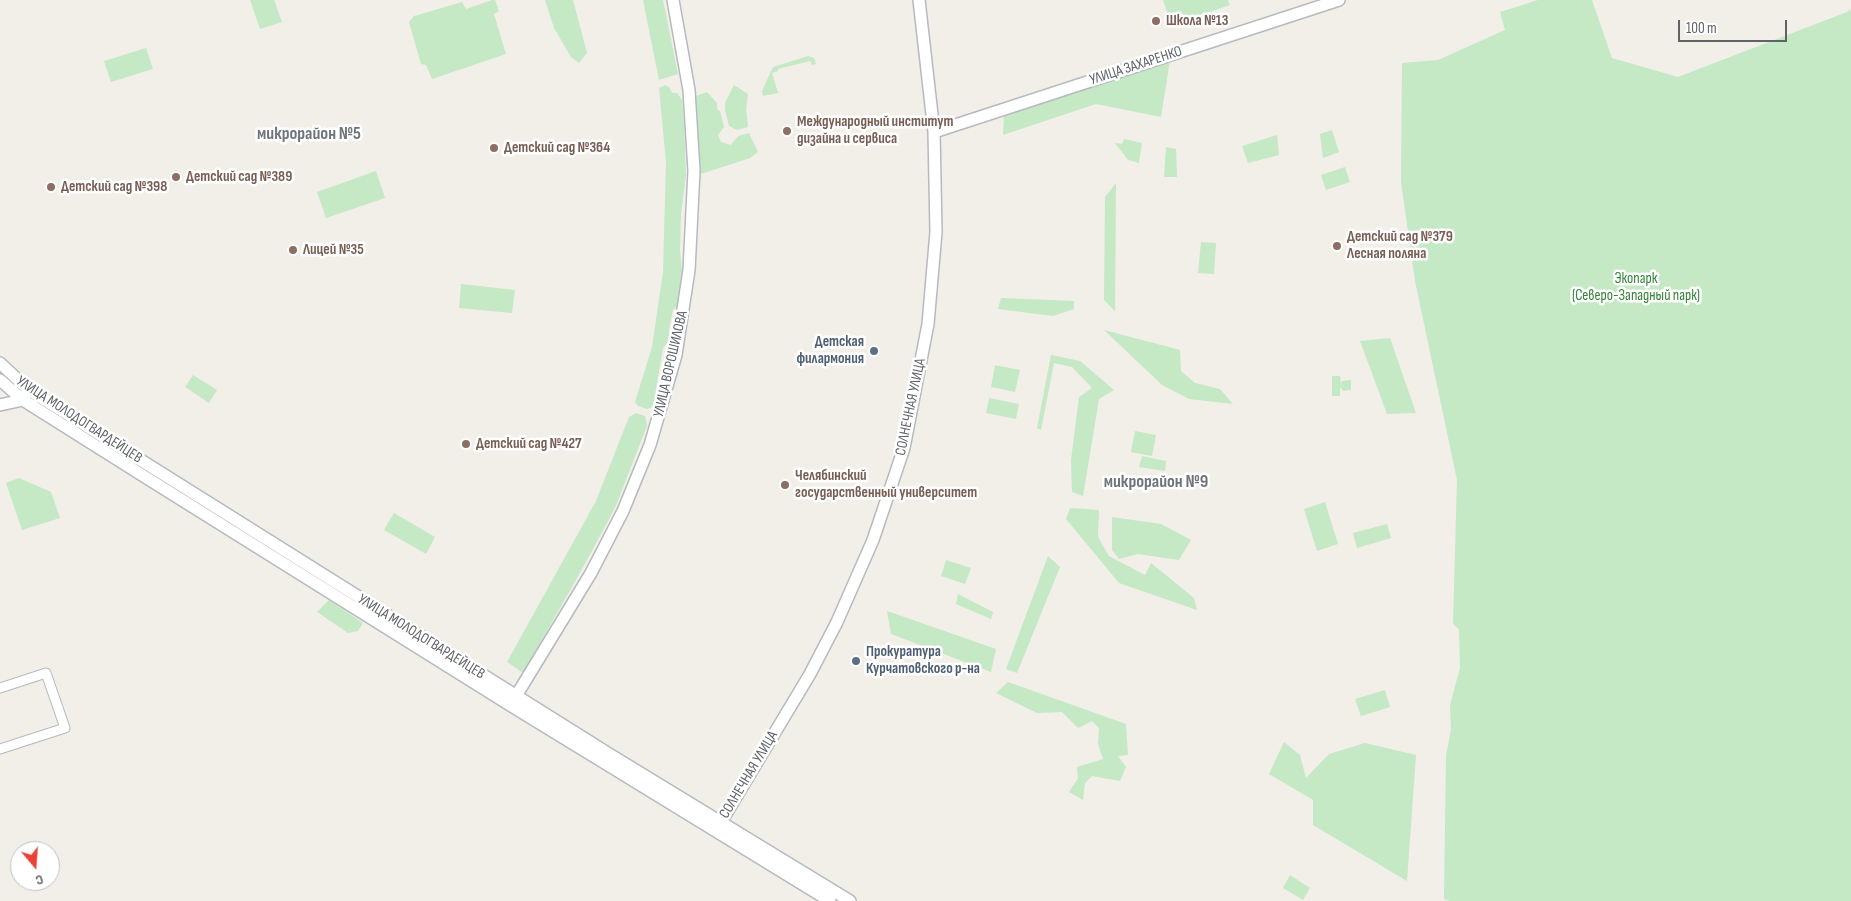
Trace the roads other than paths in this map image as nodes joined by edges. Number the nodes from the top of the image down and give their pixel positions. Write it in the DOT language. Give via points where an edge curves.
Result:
graph roads {
  1 [pos="673,0"];
  2 [pos="919,0"];
  3 [pos="1339,0"];
  4 [pos="934,132"];
  5 [pos="0,363"];
  6 [pos="0,380"];
  7 [pos="13,392"];
  8 [pos="26,395"];
  9 [pos="0,396"];
  10 [pos="0,404"];
  11 [pos="0,688"];
  12 [pos="513,700"];
  13 [pos="0,749"];
  14 [pos="718,827"];
  15 [pos="830,901"];
  16 [pos="850,901"];
  1 -- 12 [label="street, УЛИЦА ВОРОШИЛОВА" via="689,90 694,171 689,270 676,355 658,422 623,511 591,573"];
  2 -- 4 [label="street, СОЛНЕЧНАЯ УЛИЦА"];
  3 -- 4 [label="street, УЛИЦА ЗАХАРЕНКО"];
  4 -- 14 [label="street, СОЛНЕЧНАЯ УЛИЦА" via="936,211 932,292 904,448 873,540 838,622"];
  5 -- 8 [label="street, УЛИЦА МОЛОДОГВАРДЕЙЦЕВ"];
  6 -- 7 [label="street, УЛИЦА МОЛОДОГВАРДЕЙЦЕВ"];
  7 -- 8 [label="street, УЛИЦА МОЛОДОГВАРДЕЙЦЕВ"];
  7 -- 9 [label="street"];
  8 -- 10 [label="street"];
  8 -- 12 [label="street, УЛИЦА МОЛОДОГВАРДЕЙЦЕВ"];
  11 -- 13 [label="street" via="46,673 64,728"];
  12 -- 14 [label="street, УЛИЦА МОЛОДОГВАРДЕЙЦЕВ"];
  14 -- 15 [label="street, УЛИЦА МОЛОДОГВАРДЕЙЦЕВ"];
  14 -- 16 [label="street, УЛИЦА МОЛОДОГВАРДЕЙЦЕВ"];
}
